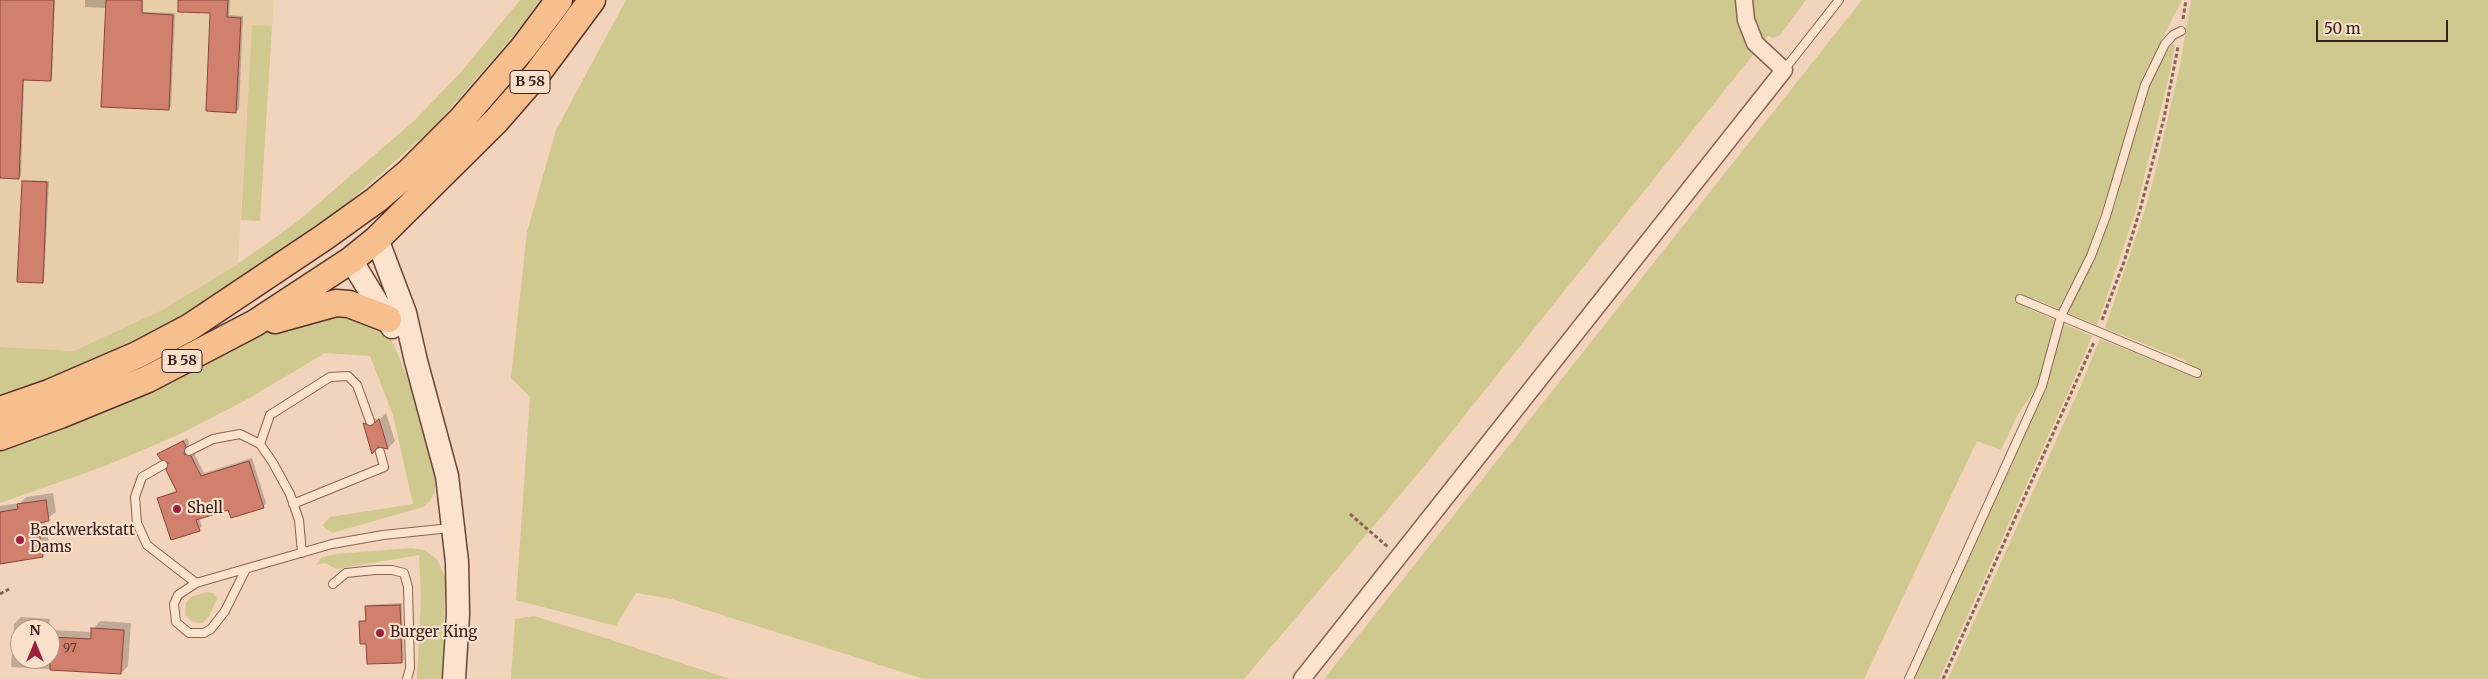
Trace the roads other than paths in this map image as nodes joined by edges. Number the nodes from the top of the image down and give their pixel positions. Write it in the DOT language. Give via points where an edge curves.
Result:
graph roads {
  1 [pos="559,0"];
  2 [pos="592,0"];
  3 [pos="1744,0"];
  4 [pos="1839,0"];
  5 [pos="2181,32"];
  6 [pos="1784,70"];
  7 [pos="376,200"];
  8 [pos="323,238"];
  9 [pos="360,245"];
  10 [pos="2020,299"];
  11 [pos="2061,316"];
  12 [pos="388,319"];
  13 [pos="255,323"];
  14 [pos="416,361"];
  15 [pos="2197,372"];
  16 [pos="0,410"];
  17 [pos="370,421"];
  18 [pos="0,437"];
  19 [pos="260,444"];
  20 [pos="189,451"];
  21 [pos="380,452"];
  22 [pos="163,465"];
  23 [pos="293,504"];
  24 [pos="454,528"];
  25 [pos="302,553"];
  26 [pos="246,569"];
  27 [pos="196,583"];
  28 [pos="333,584"];
  29 [pos="407,679"];
  30 [pos="454,679"];
  31 [pos="1302,679"];
  32 [pos="1909,679"];
  1 -- 7 [label="main road, B 58" via="524,47 461,120"];
  2 -- 9 [label="main road, B 58" via="537,74 496,121"];
  3 -- 6 [label="street" via="1746,20 1755,43"];
  4 -- 6 [label="lane"];
  5 -- 11 [label="lane" via="2165,44 2145,85 2092,256"];
  6 -- 31 [label="street"];
  7 -- 8 [label="main road, B 58"];
  7 -- 9 [label="main road, B 58"];
  8 -- 9 [label="main road, B 58"];
  8 -- 16 [label="main road, B 58" via="190,327 138,355"];
  9 -- 12 [label="street"];
  9 -- 13 [label="main road, B 58"];
  9 -- 14 [label="street" via="405,313"];
  10 -- 11 [label="lane"];
  11 -- 15 [label="lane"];
  11 -- 32 [label="lane" via="2042,386"];
  12 -- 13 [label="main road" via="349,304 336,303 285,319"];
  12 -- 14 [label="street"];
  13 -- 18 [label="main road, B 58" via="148,379"];
  14 -- 24 [label="street" via="445,466"];
  17 -- 19 [label="lane" via="357,385 348,376 330,377 270,415"];
  19 -- 20 [label="lane" via="240,434 213,439"];
  19 -- 23 [label="lane"];
  21 -- 23 [label="lane" via="384,467"];
  22 -- 27 [label="lane" via="142,477 135,496 137,523 147,545"];
  23 -- 25 [label="lane" via="299,520"];
  24 -- 25 [label="lane" via="357,539"];
  24 -- 30 [label="street" via="458,614"];
  25 -- 26 [label="lane"];
  26 -- 27 [label="lane"];
  26 -- 27 [label="lane" via="218,621 204,633 196,634 176,622 174,604 178,595"];
  28 -- 29 [label="lane" via="346,573 392,570 404,573 408,587 410,641"];
}
